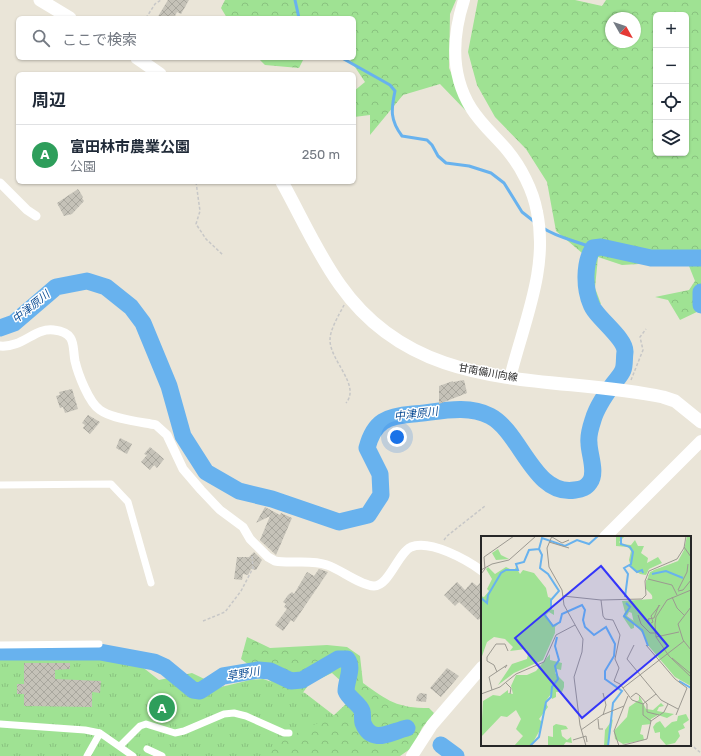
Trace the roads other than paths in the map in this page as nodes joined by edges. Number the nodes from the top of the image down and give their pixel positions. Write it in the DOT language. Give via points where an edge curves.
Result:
graph roads {
  1 [pos="40,0"];
  2 [pos="464,0"];
  3 [pos="67,16"];
  4 [pos="140,60"];
  5 [pos="157,72"];
  6 [pos="0,183"];
  7 [pos="283,184"];
  8 [pos="36,216"];
  9 [pos="0,346"];
  10 [pos="510,378"];
  11 [pos="701,422"];
  12 [pos="701,441"];
  13 [pos="0,485"];
  14 [pos="606,536"];
  15 [pos="481,569"];
  16 [pos="151,583"];
  17 [pos="99,644"];
  18 [pos="0,645"];
  19 [pos="481,668"];
  20 [pos="0,724"];
  21 [pos="100,733"];
  22 [pos="289,733"];
  23 [pos="120,746"];
  24 [pos="147,749"];
  25 [pos="87,756"];
  26 [pos="133,756"];
  27 [pos="162,756"];
  28 [pos="412,756"];
  1 -- 3 [label="main road"];
  2 -- 10 [label="street" via="454,46 459,82 472,109 518,165 533,197 541,240 536,281"];
  4 -- 5 [label="main road"];
  6 -- 8 [label="street"];
  7 -- 10 [label="main road, 甘南備川向線" via="330,268 351,298 384,330 422,354 456,368"];
  9 -- 15 [label="street" via="19,344 45,330 53,329 71,338 78,370 92,401 99,410 156,425 162,429 183,469 220,510 244,527 254,543 268,557 275,560 326,564 375,586 382,583 410,547 416,546 455,554"];
  10 -- 11 [label="main road, 甘南備川向線" via="663,397 675,401"];
  12 -- 14 [label="street"];
  13 -- 16 [label="street" via="111,484 128,502"];
  17 -- 18 [label="street"];
  19 -- 28 [label="street" via="432,725"];
  20 -- 21 [label="street"];
  21 -- 23 [label="street"];
  21 -- 25 [label="street"];
  22 -- 23 [label="street" via="234,713 224,714 175,733 146,724 140,726"];
  23 -- 26 [label="street"];
  24 -- 27 [label="street"];
}
